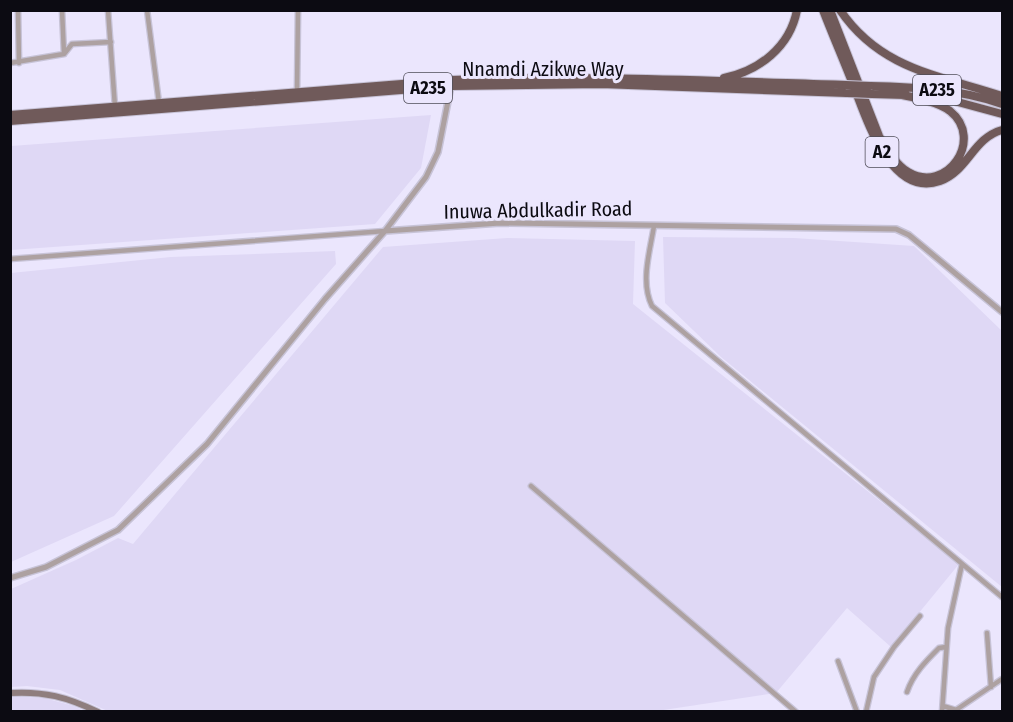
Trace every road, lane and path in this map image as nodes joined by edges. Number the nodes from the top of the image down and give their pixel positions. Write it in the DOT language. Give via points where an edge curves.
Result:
graph roads {
  1 [pos="18,10"];
  2 [pos="62,10"];
  3 [pos="108,10"];
  4 [pos="147,10"];
  5 [pos="298,10"];
  6 [pos="797,10"];
  7 [pos="823,10"];
  8 [pos="830,10"];
  9 [pos="840,10"];
  10 [pos="111,42"];
  11 [pos="64,54"];
  12 [pos="10,63"];
  13 [pos="19,63"];
  14 [pos="709,81"];
  15 [pos="451,83"];
  16 [pos="847,89"];
  17 [pos="871,90"];
  18 [pos="297,93"];
  19 [pos="902,95"];
  20 [pos="1002,96"];
  21 [pos="159,104"];
  22 [pos="1002,104"];
  23 [pos="115,107"];
  24 [pos="1002,114"];
  25 [pos="10,115"];
  26 [pos="10,121"];
  27 [pos="1002,130"];
  28 [pos="654,226"];
  29 [pos="385,231"];
  30 [pos="10,259"];
  31 [pos="1002,312"];
  32 [pos="531,486"];
  33 [pos="962,564"];
  34 [pos="10,578"];
  35 [pos="1002,597"];
  36 [pos="920,616"];
  37 [pos="987,633"];
  38 [pos="946,647"];
  39 [pos="838,661"];
  40 [pos="1002,680"];
  41 [pos="990,687"];
  42 [pos="907,692"];
  43 [pos="10,693"];
  44 [pos="942,709"];
  45 [pos="98,711"];
  46 [pos="796,711"];
  47 [pos="857,711"];
  48 [pos="866,711"];
  1 -- 13 [label="street"];
  2 -- 11 [label="street"];
  3 -- 10 [label="street"];
  4 -- 21 [label="street"];
  5 -- 18 [label="street"];
  6 -- 14 [label="highway" via="788,35 769,58 743,73"];
  7 -- 27 [label="highway, A2" via="878,144 896,169 912,181 937,182 951,176 983,139"];
  8 -- 19 [label="highway" via="879,136 890,154 916,176 946,173 963,151 961,124 948,110"];
  9 -- 20 [label="highway" via="864,39 896,62"];
  10 -- 11 [label="street" via="72,44"];
  10 -- 23 [label="street"];
  11 -- 13 [label="street"];
  12 -- 13 [label="street"];
  14 -- 15 [label="highway, Nnamdi Azikwe Way / A235" via="530,78"];
  14 -- 16 [label="highway, Nnamdi Azikwe Way / A235"];
  15 -- 16 [label="highway, Nnamdi Azikwe Way / A235"];
  15 -- 18 [label="highway, Nnamdi Azikwe Way / A235"];
  15 -- 26 [label="highway, Nnamdi Azikwe Way / A235"];
  15 -- 29 [label="street" via="438,152 426,177"];
  16 -- 17 [label="highway, Nnamdi Azikwe Way / A235, bridge"];
  17 -- 19 [label="highway, Nnamdi Azikwe Way / A235"];
  17 -- 22 [label="highway, Nnamdi Azikwe Way / A235" via="940,90"];
  18 -- 21 [label="highway, Nnamdi Azikwe Way / A235"];
  19 -- 24 [label="highway, Nnamdi Azikwe Way / A235" via="954,101"];
  21 -- 23 [label="highway, Nnamdi Azikwe Way / A235"];
  23 -- 25 [label="highway, Nnamdi Azikwe Way / A235"];
  28 -- 29 [label="street, Inuwa Abdulkadir Road" via="500,223"];
  28 -- 31 [label="street, Inuwa Abdulkadir Road" via="896,229 909,235"];
  28 -- 33 [label="street" via="646,284 652,306"];
  29 -- 30 [label="street"];
  29 -- 34 [label="street" via="207,444 118,530 46,567"];
  32 -- 46 [label="street"];
  33 -- 35 [label="street"];
  33 -- 38 [label="street"];
  36 -- 48 [label="street" via="874,677"];
  37 -- 41 [label="street"];
  38 -- 42 [label="street" via="939,648 923,665"];
  38 -- 44 [label="street"];
  39 -- 47 [label="street"];
  40 -- 41 [label="street"];
  41 -- 44 [label="street" via="956,710"];
  43 -- 45 [label="main road" via="34,691 71,699"];
}
